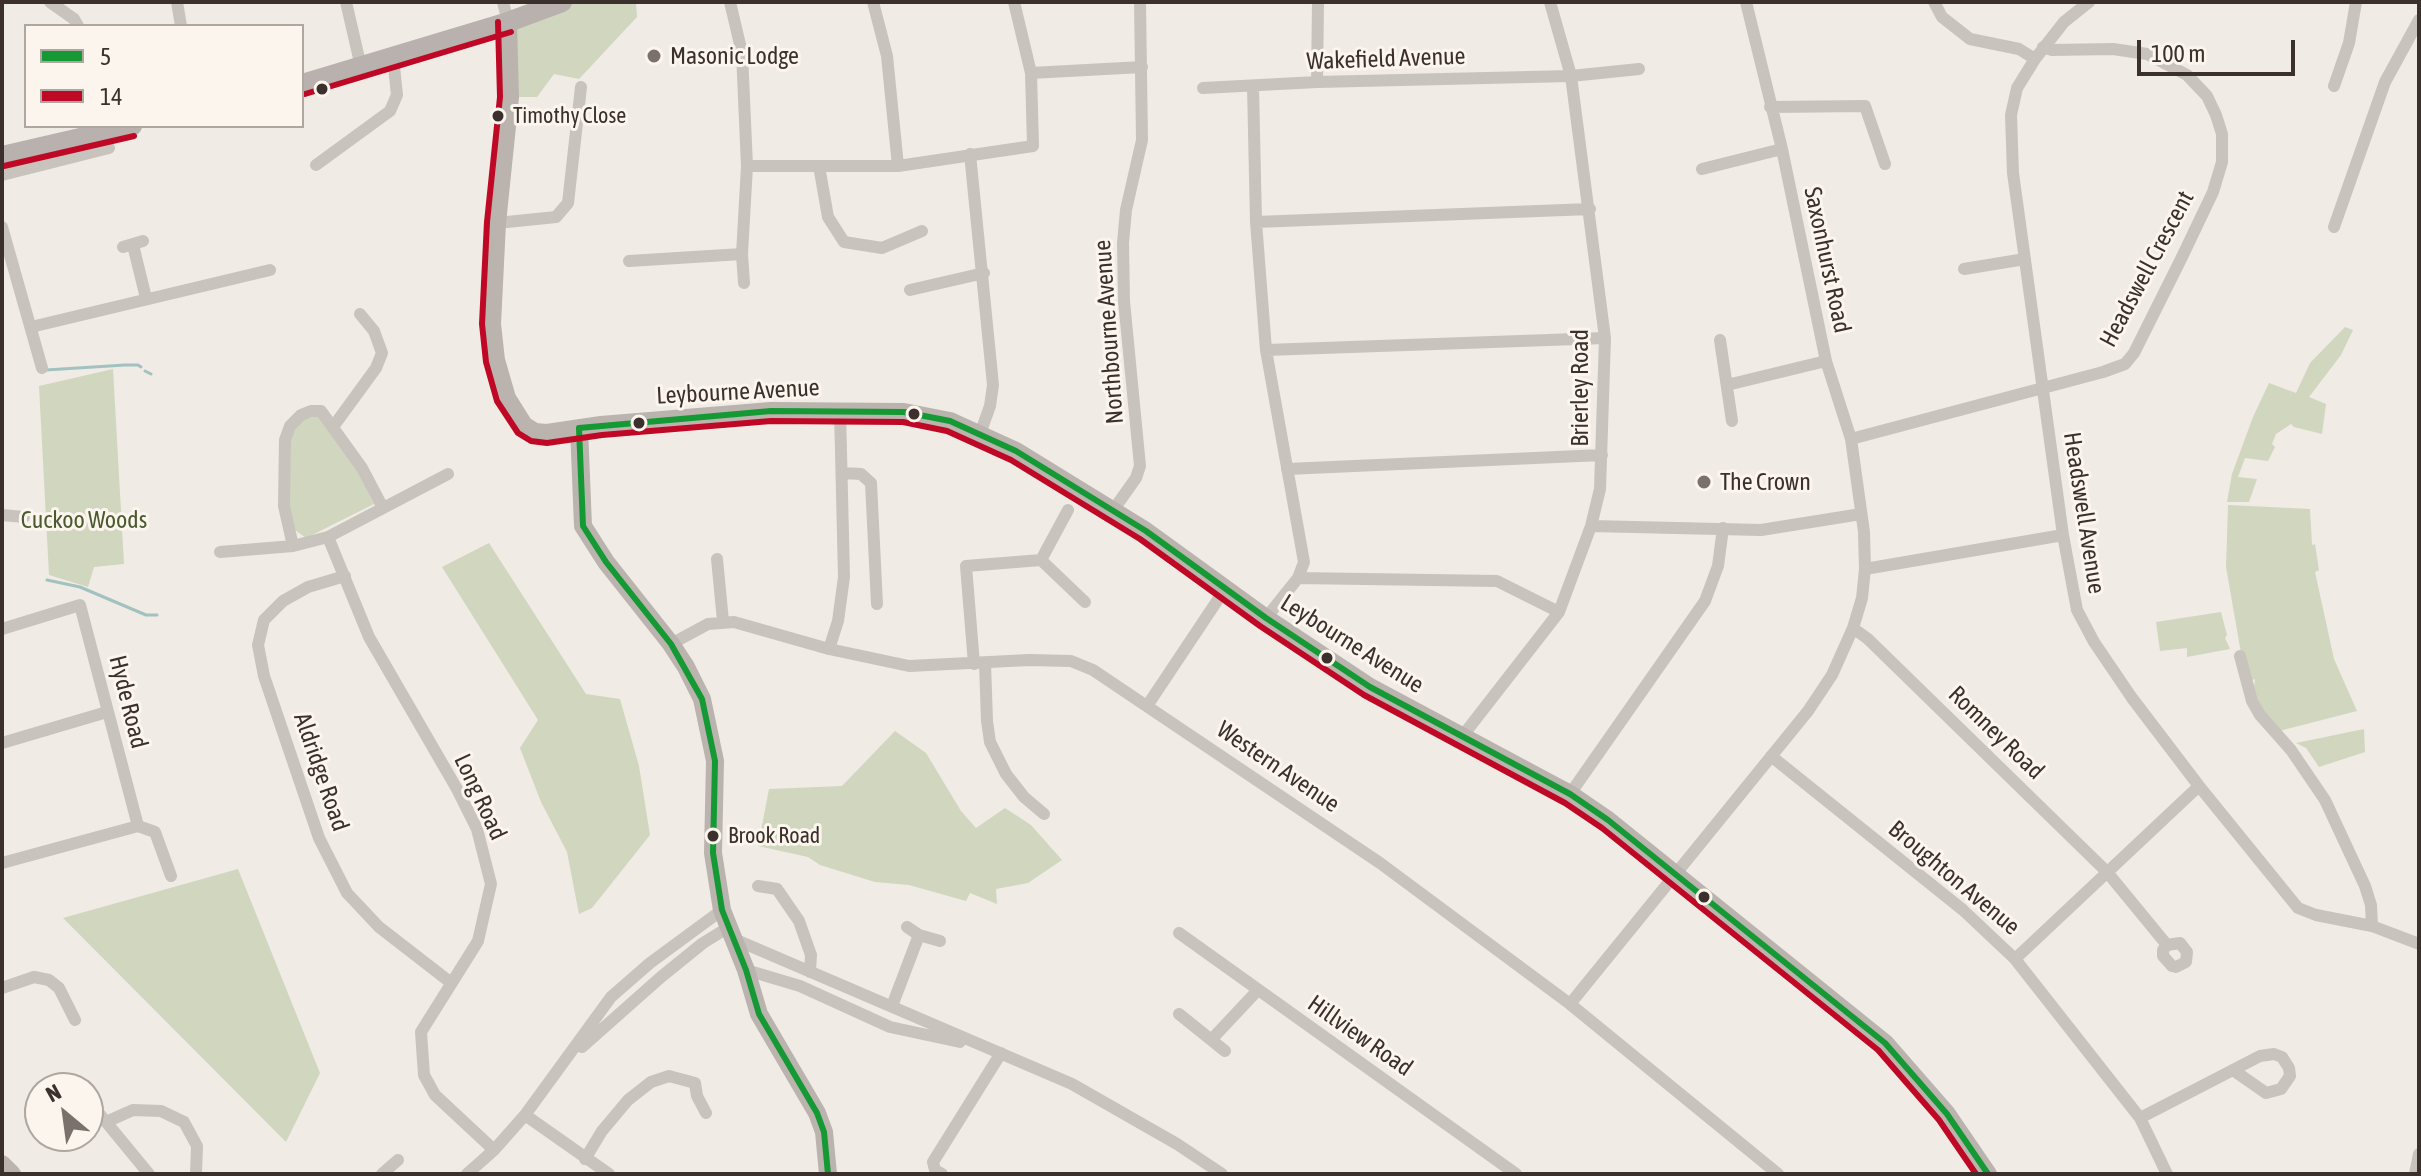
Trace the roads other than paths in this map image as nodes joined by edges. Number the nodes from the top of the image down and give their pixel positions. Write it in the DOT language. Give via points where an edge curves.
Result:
graph roads {
  1 [pos="50,2"];
  2 [pos="177,2"];
  3 [pos="346,2"];
  4 [pos="562,2"];
  5 [pos="730,2"];
  6 [pos="873,2"];
  7 [pos="1014,2"];
  8 [pos="1140,2"];
  9 [pos="1318,2"];
  10 [pos="1550,2"];
  11 [pos="1746,2"];
  12 [pos="1934,2"];
  13 [pos="2089,2"];
  14 [pos="2356,2"];
  15 [pos="505,12"];
  16 [pos="2419,20"];
  17 [pos="77,24"];
  18 [pos="181,24"];
  19 [pos="2043,47"];
  20 [pos="393,57"];
  21 [pos="2035,59"];
  22 [pos="361,67"];
  23 [pos="1142,67"];
  24 [pos="1639,69"];
  25 [pos="1031,73"];
  26 [pos="1571,76"];
  27 [pos="1317,82"];
  28 [pos="304,83"];
  29 [pos="1253,86"];
  30 [pos="2334,86"];
  31 [pos="581,87"];
  32 [pos="1203,88"];
  33 [pos="1770,107"];
  34 [pos="123,128"];
  35 [pos="109,148"];
  36 [pos="1782,149"];
  37 [pos="970,154"];
  38 [pos="2,156"];
  39 [pos="1885,164"];
  40 [pos="316,165"];
  41 [pos="747,166"];
  42 [pos="819,166"];
  43 [pos="898,166"];
  44 [pos="1702,169"];
  45 [pos="2,175"];
  46 [pos="1590,209"];
  47 [pos="1256,222"];
  48 [pos="497,223"];
  49 [pos="2,227"];
  50 [pos="2334,227"];
  51 [pos="922,231"];
  52 [pos="133,244"];
  53 [pos="742,254"];
  54 [pos="2025,259"];
  55 [pos="638,265"];
  56 [pos="757,266"];
  57 [pos="743,267"];
  58 [pos="1964,269"];
  59 [pos="8,270"];
  60 [pos="270,270"];
  61 [pos="984,273"];
  62 [pos="744,283"];
  63 [pos="910,290"];
  64 [pos="146,298"];
  65 [pos="360,314"];
  66 [pos="31,327"];
  67 [pos="1605,338"];
  68 [pos="1720,340"];
  69 [pos="1266,350"];
  70 [pos="1826,361"];
  71 [pos="42,368"];
  72 [pos="1727,385"];
  73 [pos="2044,387"];
  74 [pos="840,411"];
  75 [pos="1732,421"];
  76 [pos="333,427"];
  77 [pos="579,428"];
  78 [pos="980,434"];
  79 [pos="1851,439"];
  80 [pos="1602,455"];
  81 [pos="1287,469"];
  82 [pos="842,473"];
  83 [pos="448,474"];
  84 [pos="383,508"];
  85 [pos="1114,509"];
  86 [pos="1068,510"];
  87 [pos="1861,514"];
  88 [pos="2,515"];
  89 [pos="24,517"];
  90 [pos="1591,526"];
  91 [pos="1723,528"];
  92 [pos="2063,535"];
  93 [pos="328,537"];
  94 [pos="293,546"];
  95 [pos="220,552"];
  96 [pos="717,559"];
  97 [pos="1041,560"];
  98 [pos="1865,569"];
  99 [pos="345,576"];
  100 [pos="1298,578"];
  101 [pos="1225,589"];
  102 [pos="1085,602"];
  103 [pos="877,604"];
  104 [pos="1559,612"];
  105 [pos="1266,618"];
  106 [pos="723,621"];
  107 [pos="1853,628"];
  108 [pos="2,629"];
  109 [pos="671,644"];
  110 [pos="829,649"];
  111 [pos="2240,656"];
  112 [pos="980,664"];
  113 [pos="1147,706"];
  114 [pos="107,712"];
  115 [pos="1461,738"];
  116 [pos="2,743"];
  117 [pos="1771,756"];
  118 [pos="2199,786"];
  119 [pos="1570,794"];
  120 [pos="1044,814"];
  121 [pos="138,826"];
  122 [pos="2,863"];
  123 [pos="2107,872"];
  124 [pos="1675,874"];
  125 [pos="171,876"];
  126 [pos="758,886"];
  127 [pos="728,925"];
  128 [pos="2372,926"];
  129 [pos="907,927"];
  130 [pos="1179,933"];
  131 [pos="919,935"];
  132 [pos="940,941"];
  133 [pos="2419,944"];
  134 [pos="2167,945"];
  135 [pos="2015,959"];
  136 [pos="746,970"];
  137 [pos="810,972"];
  138 [pos="450,982"];
  139 [pos="2,988"];
  140 [pos="1257,991"];
  141 [pos="1570,1004"];
  142 [pos="892,1006"];
  143 [pos="1179,1014"];
  144 [pos="75,1020"];
  145 [pos="1211,1040"];
  146 [pos="986,1047"];
  147 [pos="1225,1051"];
  148 [pos="1001,1053"];
  149 [pos="567,1060"];
  150 [pos="2233,1070"];
  151 [pos="706,1113"];
  152 [pos="525,1115"];
  153 [pos="2140,1118"];
  154 [pos="104,1120"];
  155 [pos="106,1122"];
  156 [pos="494,1150"];
  157 [pos="585,1159"];
  158 [pos="398,1160"];
  159 [pos="2,1164"];
  160 [pos="12,1174"];
  161 [pos="149,1174"];
  162 [pos="196,1174"];
  163 [pos="382,1174"];
  164 [pos="467,1174"];
  165 [pos="609,1174"];
  166 [pos="828,1174"];
  167 [pos="942,1174"];
  168 [pos="1222,1174"];
  169 [pos="1516,1174"];
  170 [pos="1778,1174"];
  171 [pos="1988,1174"];
  172 [pos="2167,1174"];
  1 -- 17 [label="street"];
  2 -- 18 [label="street"];
  3 -- 22 [label="street"];
  4 -- 15 [label="main road"];
  5 -- 41 [label="street" via="742,53"];
  6 -- 43 [label="street" via="887,56"];
  7 -- 25 [label="street"];
  8 -- 23 [label="street, Northbourne Avenue"];
  9 -- 27 [label="street"];
  10 -- 26 [label="street, Brierley Road"];
  11 -- 33 [label="street, Saxonhurst Road"];
  12 -- 21 [label="street" via="1942,17 1970,39 2019,49"];
  13 -- 19 [label="street, Headswell Avenue"];
  14 -- 30 [label="street"];
  15 -- 20 [label="main road"];
  15 -- 48 [label="street" via="510,97"];
  16 -- 50 [label="street" via="2385,82"];
  19 -- 21 [label="street, Headswell Avenue"];
  19 -- 73 [label="street, Headswell Crescent" via="2135,51 2177,69 2201,88 2212,106 2223,153 2213,192 2130,360 2112,370"];
  20 -- 22 [label="main road"];
  20 -- 40 [label="street" via="397,95 390,111"];
  21 -- 54 [label="street, Headswell Avenue" via="2017,88 2011,115"];
  22 -- 28 [label="main road"];
  23 -- 25 [label="street"];
  23 -- 85 [label="street, Northbourne Avenue" via="1142,140 1123,243 1140,466"];
  24 -- 26 [label="street, Wakefield Avenue"];
  25 -- 37 [label="street" via="1033,146"];
  26 -- 27 [label="street, Wakefield Avenue"];
  26 -- 46 [label="street, Brierley Road"];
  27 -- 29 [label="street, Wakefield Avenue"];
  29 -- 32 [label="street, Wakefield Avenue"];
  29 -- 47 [label="street"];
  31 -- 48 [label="street" via="568,203 556,217"];
  33 -- 36 [label="street, Saxonhurst Road"];
  33 -- 39 [label="street" via="1865,106"];
  34 -- 38 [label="main road"];
  35 -- 45 [label="street"];
  36 -- 44 [label="street"];
  36 -- 70 [label="street, Saxonhurst Road"];
  37 -- 43 [label="street"];
  37 -- 61 [label="street"];
  41 -- 42 [label="street"];
  41 -- 53 [label="street"];
  42 -- 43 [label="street"];
  42 -- 51 [label="street" via="828,217 844,242 882,248"];
  46 -- 47 [label="street"];
  46 -- 67 [label="street, Brierley Road"];
  47 -- 69 [label="street"];
  48 -- 77 [label="street, Leybourne Avenue" via="492,324 507,398 518,419 535,432"];
  49 -- 59 [label="street"];
  52 -- 64 [label="street"];
  53 -- 55 [label="street"];
  53 -- 57 [label="street"];
  54 -- 58 [label="street"];
  54 -- 73 [label="street, Headswell Avenue"];
  56 -- 57 [label="street"];
  57 -- 62 [label="street"];
  59 -- 66 [label="street"];
  60 -- 64 [label="street"];
  61 -- 63 [label="street"];
  61 -- 78 [label="street" via="993,395"];
  64 -- 66 [label="street"];
  65 -- 76 [label="street" via="382,353"];
  66 -- 71 [label="street"];
  67 -- 69 [label="street"];
  67 -- 80 [label="street, Brierley Road"];
  68 -- 72 [label="street"];
  69 -- 81 [label="street"];
  70 -- 72 [label="street"];
  70 -- 79 [label="street, Saxonhurst Road"];
  72 -- 75 [label="street"];
  73 -- 79 [label="street, Headswell Crescent"];
  73 -- 92 [label="street, Headswell Avenue"];
  74 -- 77 [label="street, Leybourne Avenue" via="771,411"];
  74 -- 78 [label="street, Leybourne Avenue" via="919,414"];
  74 -- 82 [label="street"];
  76 -- 84 [label="street"];
  76 -- 94 [label="street" via="321,411 311,411 290,426 285,440 284,506"];
  77 -- 109 [label="street" via="583,526"];
  78 -- 85 [label="street, Leybourne Avenue"];
  79 -- 87 [label="street, Saxonhurst Road"];
  80 -- 81 [label="street"];
  80 -- 90 [label="street, Brierley Road"];
  81 -- 100 [label="street" via="1304,562"];
  82 -- 103 [label="street" via="861,474 871,483"];
  82 -- 110 [label="street" via="842,601"];
  83 -- 84 [label="street"];
  84 -- 93 [label="street"];
  85 -- 101 [label="street, Leybourne Avenue"];
  86 -- 97 [label="street"];
  87 -- 91 [label="street" via="1761,530"];
  87 -- 98 [label="street, Saxonhurst Road"];
  88 -- 89 [label="street"];
  90 -- 91 [label="street"];
  90 -- 104 [label="street, Brierley Road"];
  91 -- 119 [label="street" via="1718,566 1705,601"];
  92 -- 98 [label="street"];
  92 -- 118 [label="street, Headswell Avenue" via="2082,622"];
  93 -- 94 [label="street"];
  93 -- 99 [label="street, Long Road"];
  94 -- 95 [label="street"];
  96 -- 106 [label="street"];
  97 -- 102 [label="street"];
  97 -- 112 [label="street" via="966,566"];
  98 -- 107 [label="street, Saxonhurst Road"];
  99 -- 138 [label="street, Long Road" via="369,637 477,829 491,884 478,941"];
  99 -- 138 [label="street, Aldridge Road" via="308,587 264,620 258,645 264,676 319,838 347,893 379,927"];
  100 -- 104 [label="street" via="1497,581"];
  100 -- 105 [label="street"];
  101 -- 105 [label="street, Leybourne Avenue"];
  101 -- 113 [label="street"];
  104 -- 115 [label="street, Brierley Road"];
  105 -- 115 [label="street, Leybourne Avenue" via="1370,687"];
  106 -- 109 [label="street"];
  106 -- 110 [label="street, Western Avenue"];
  107 -- 117 [label="street, Saxonhurst Road" via="1832,675"];
  107 -- 123 [label="street, Romney Road"];
  108 -- 114 [label="street, Hyde Road" via="80,605"];
  109 -- 127 [label="street" via="702,699 712,740 713,853"];
  110 -- 112 [label="street, Western Avenue" via="909,666"];
  111 -- 128 [label="street" via="2260,715 2325,800 2365,886"];
  112 -- 113 [label="street, Western Avenue" via="1071,661"];
  112 -- 120 [label="street" via="990,742 1006,774"];
  113 -- 141 [label="street, Western Avenue" via="1380,863"];
  114 -- 116 [label="street"];
  114 -- 121 [label="street, Hyde Road"];
  115 -- 119 [label="street, Leybourne Avenue"];
  117 -- 124 [label="street, Saxonhurst Road"];
  117 -- 135 [label="street, Broughton Avenue" via="1963,910"];
  118 -- 123 [label="street"];
  118 -- 128 [label="street, Headswell Avenue" via="2298,908"];
  119 -- 124 [label="street, Leybourne Avenue"];
  121 -- 122 [label="street"];
  121 -- 125 [label="street, Hyde Road" via="155,832"];
  123 -- 134 [label="street, Romney Road"];
  123 -- 135 [label="street"];
  124 -- 141 [label="street, Saxonhurst Road"];
  124 -- 171 [label="street, Leybourne Avenue" via="1885,1043 1947,1114"];
  126 -- 137 [label="street" via="777,889 799,921 811,955"];
  127 -- 136 [label="street"];
  127 -- 137 [label="street"];
  127 -- 149 [label="street"];
  127 -- 149 [label="street" via="650,963 611,997"];
  128 -- 133 [label="street, Headswell Avenue"];
  129 -- 131 [label="street"];
  130 -- 140 [label="street, Hillview Road"];
  131 -- 132 [label="street"];
  131 -- 142 [label="street"];
  135 -- 153 [label="street, Broughton Avenue"];
  136 -- 146 [label="street" via="800,986 890,1027"];
  136 -- 166 [label="street" via="763,1023 817,1113"];
  137 -- 142 [label="street"];
  138 -- 156 [label="street, Long Road" via="421,1032 424,1075 435,1095"];
  139 -- 144 [label="street" via="34,977 49,980 59,988"];
  140 -- 145 [label="street"];
  140 -- 169 [label="street, Hillview Road"];
  141 -- 170 [label="street, Western Avenue"];
  142 -- 146 [label="street"];
  143 -- 145 [label="street"];
  145 -- 147 [label="street"];
  146 -- 148 [label="street"];
  148 -- 167 [label="street" via="933,1162"];
  148 -- 168 [label="street" via="1072,1084"];
  149 -- 152 [label="street"];
  150 -- 153 [label="street"];
  151 -- 157 [label="street" via="695,1083 669,1076 651,1082 628,1100"];
  152 -- 156 [label="street"];
  152 -- 157 [label="street"];
  153 -- 172 [label="street, Broughton Avenue"];
  154 -- 155 [label="street"];
  155 -- 161 [label="street"];
  155 -- 162 [label="street" via="133,1110 161,1111 184,1122 197,1146"];
  156 -- 164 [label="street"];
  157 -- 165 [label="street"];
  158 -- 163 [label="street"];
  159 -- 160 [label="street"];
}
